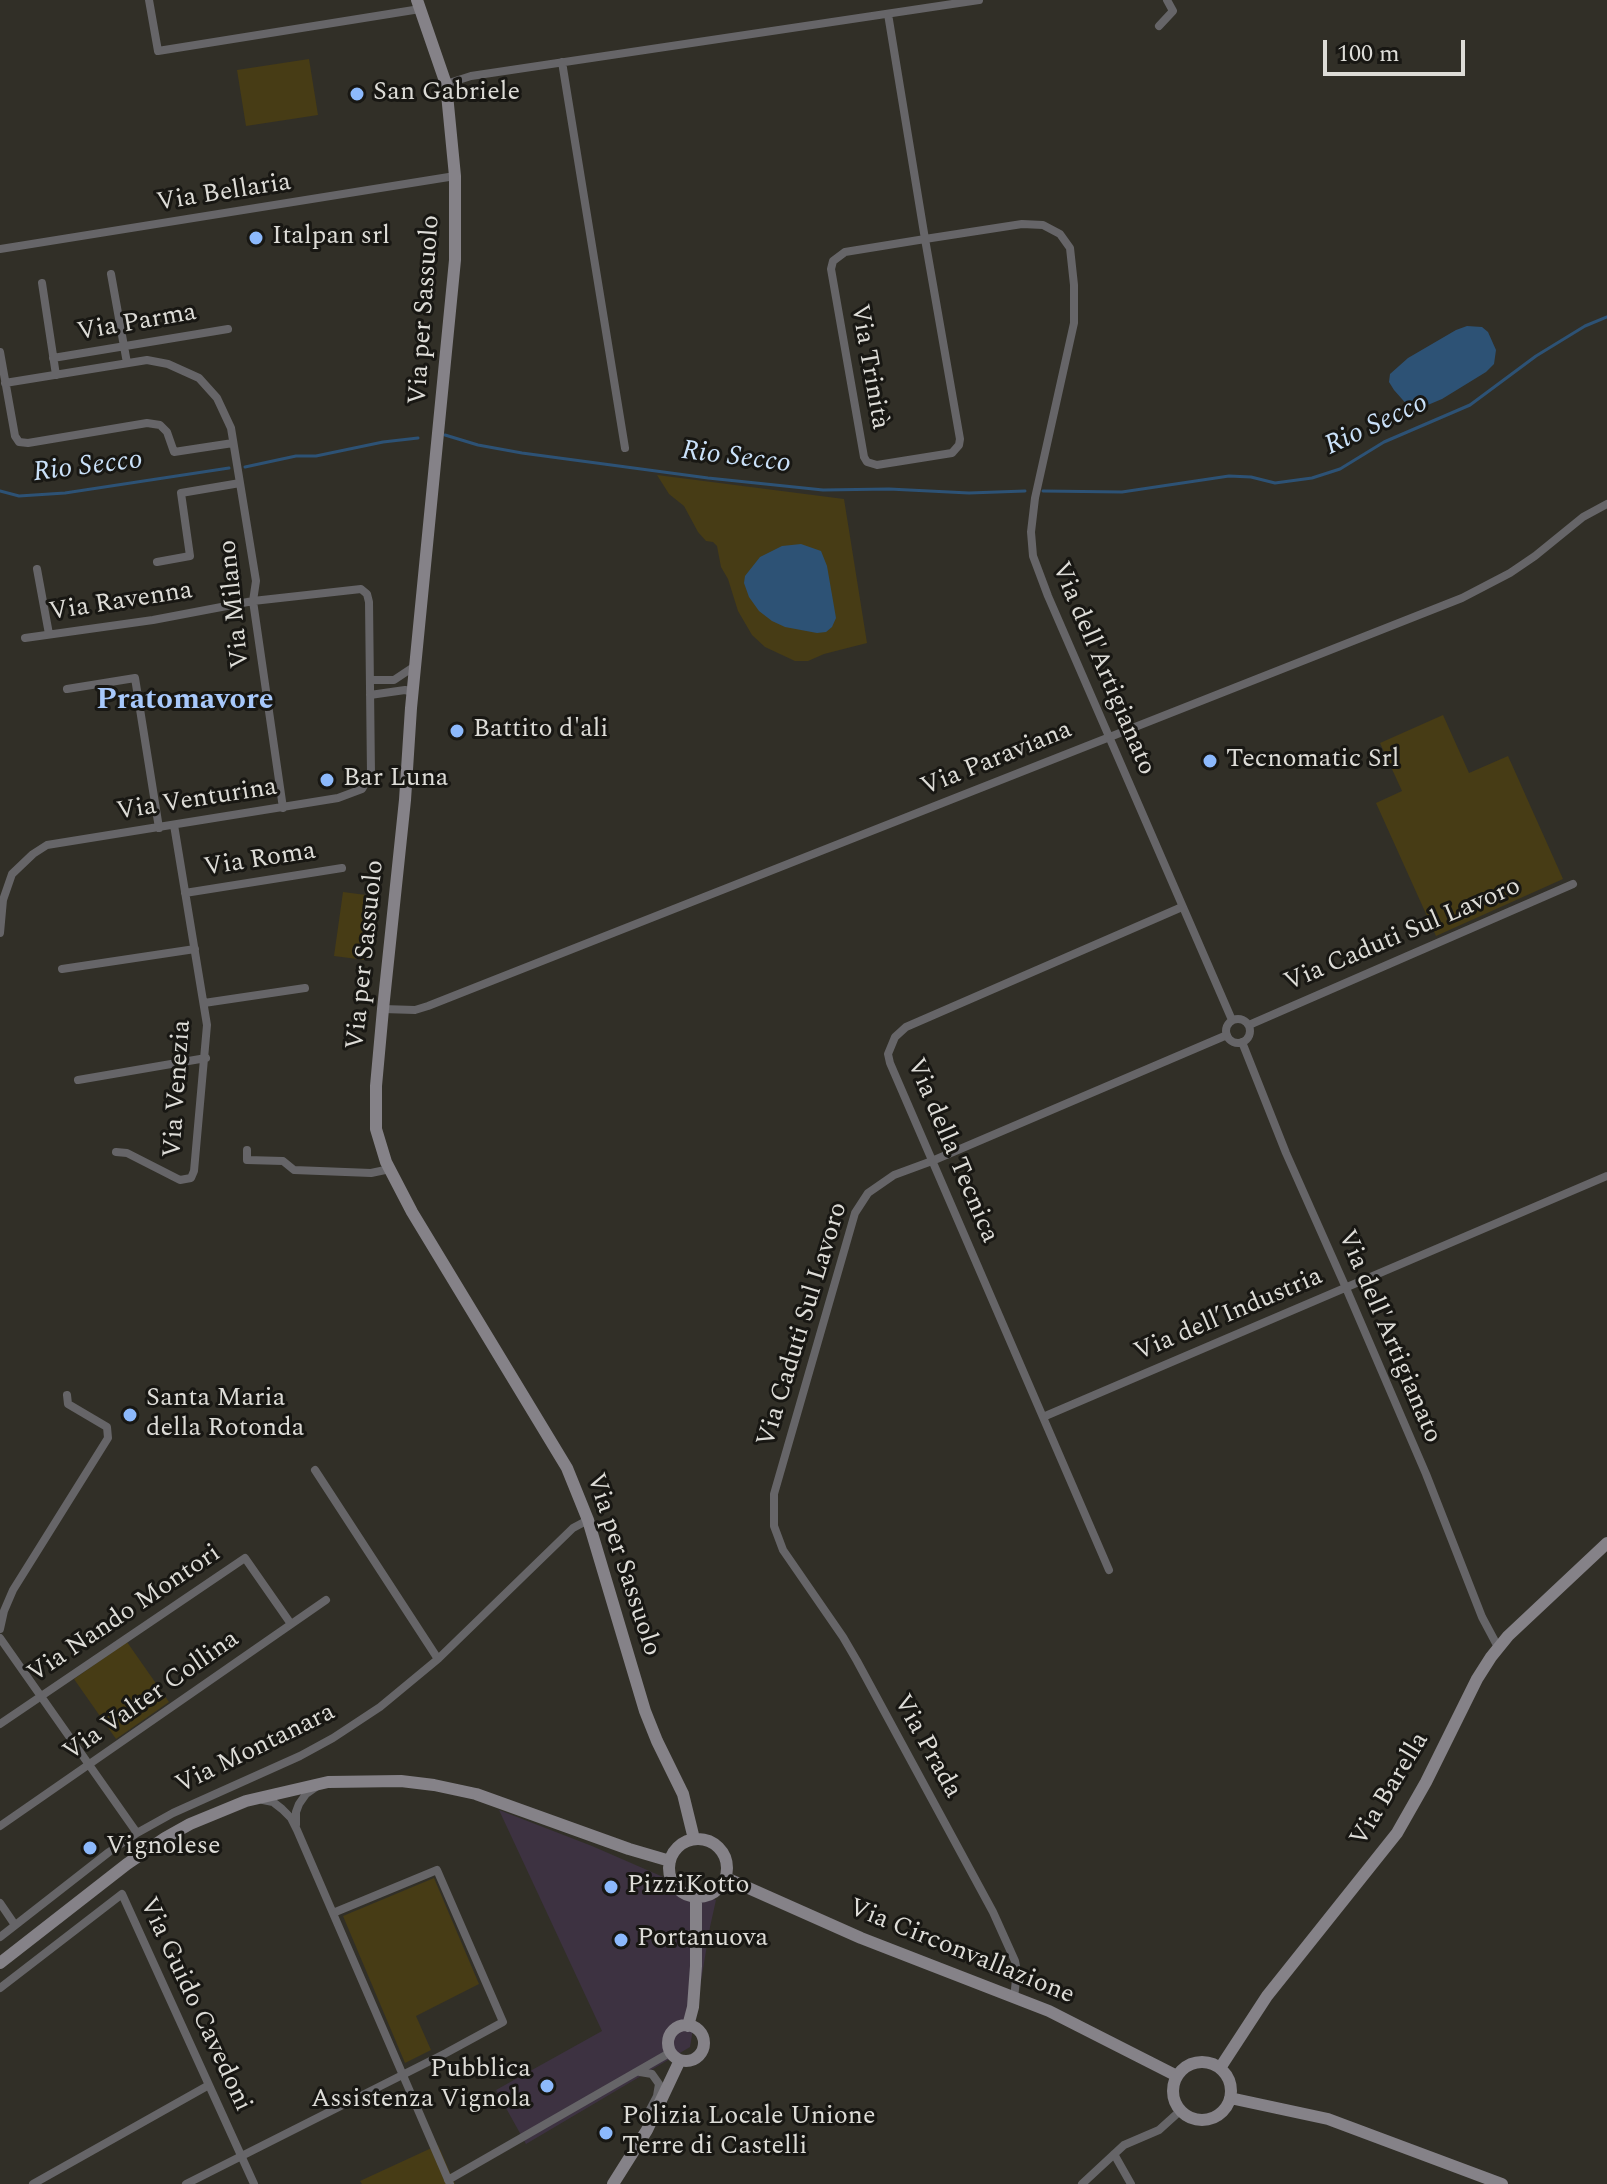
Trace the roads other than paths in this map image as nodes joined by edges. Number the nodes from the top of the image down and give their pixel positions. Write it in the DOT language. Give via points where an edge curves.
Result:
graph roads {
  1 [pos="149,0"];
  2 [pos="979,0"];
  3 [pos="1167,0"];
  4 [pos="418,4"];
  5 [pos="923,4"];
  6 [pos="888,14"];
  7 [pos="1159,26"];
  8 [pos="562,62"];
  9 [pos="446,84"];
  10 [pos="455,176"];
  11 [pos="1053,229"];
  12 [pos="925,239"];
  13 [pos="0,249"];
  14 [pos="111,274"];
  15 [pos="42,283"];
  16 [pos="228,329"];
  17 [pos="124,346"];
  18 [pos="0,352"];
  19 [pos="53,358"];
  20 [pos="127,363"];
  21 [pos="56,375"];
  22 [pos="5,383"];
  23 [pos="233,443"];
  24 [pos="625,448"];
  25 [pos="240,483"];
  26 [pos="1607,504"];
  27 [pos="157,562"];
  28 [pos="37,569"];
  29 [pos="365,591"];
  30 [pos="253,601"];
  31 [pos="49,634"];
  32 [pos="25,638"];
  33 [pos="415,665"];
  34 [pos="370,680"];
  35 [pos="394,680"];
  36 [pos="413,688"];
  37 [pos="67,689"];
  38 [pos="389,693"];
  39 [pos="370,695"];
  40 [pos="411,708"];
  41 [pos="1108,737"];
  42 [pos="283,808"];
  43 [pos="174,825"];
  44 [pos="159,828"];
  45 [pos="342,868"];
  46 [pos="1573,884"];
  47 [pos="185,893"];
  48 [pos="1182,907"];
  49 [pos="0,933"];
  50 [pos="195,949"];
  51 [pos="62,969"];
  52 [pos="305,988"];
  53 [pos="204,1003"];
  54 [pos="383,1009"];
  55 [pos="1232,1020"];
  56 [pos="1249,1025"];
  57 [pos="1227,1035"];
  58 [pos="1242,1042"];
  59 [pos="206,1058"];
  60 [pos="78,1080"];
  61 [pos="247,1150"];
  62 [pos="116,1152"];
  63 [pos="932,1161"];
  64 [pos="390,1169"];
  65 [pos="1607,1176"];
  66 [pos="1346,1288"];
  67 [pos="67,1395"];
  68 [pos="1043,1417"];
  69 [pos="315,1470"];
  70 [pos="588,1520"];
  71 [pos="774,1526"];
  72 [pos="1607,1543"];
  73 [pos="1109,1570"];
  74 [pos="326,1600"];
  75 [pos="291,1624"];
  76 [pos="0,1629"];
  77 [pos="0,1638"];
  78 [pos="1498,1647"];
  79 [pos="438,1659"];
  80 [pos="40,1697"];
  81 [pos="0,1724"];
  82 [pos="89,1765"];
  83 [pos="328,1782"];
  84 [pos="246,1801"];
  85 [pos="0,1826"];
  86 [pos="297,1830"];
  87 [pos="137,1833"];
  88 [pos="694,1839"];
  89 [pos="670,1861"];
  90 [pos="726,1878"];
  91 [pos="696,1897"];
  92 [pos="0,1903"];
  93 [pos="333,1913"];
  94 [pos="15,1925"];
  95 [pos="0,1937"];
  96 [pos="0,1963"];
  97 [pos="0,1988"];
  98 [pos="1014,1998"];
  99 [pos="688,2026"];
  100 [pos="676,2056"];
  101 [pos="1220,2068"];
  102 [pos="639,2072"];
  103 [pos="403,2075"];
  104 [pos="1177,2076"];
  105 [pos="209,2085"];
  106 [pos="1230,2098"];
  107 [pos="1180,2111"];
  108 [pos="647,2130"];
  109 [pos="1114,2154"];
  110 [pos="241,2156"];
  111 [pos="449,2182"];
  112 [pos="33,2184"];
  113 [pos="186,2184"];
  114 [pos="254,2184"];
  115 [pos="613,2184"];
  116 [pos="1082,2184"];
  117 [pos="1131,2184"];
  118 [pos="1502,2184"];
  1 -- 4 [label="street, Via per Sassuolo" via="158,51"];
  2 -- 5 [label="street"];
  3 -- 7 [label="street" via="1173,11"];
  4 -- 9 [label="main road, Via per Sassuolo"];
  5 -- 6 [label="street"];
  6 -- 8 [label="street"];
  6 -- 12 [label="street, Via Trinità"];
  8 -- 9 [label="street"];
  8 -- 24 [label="street"];
  9 -- 10 [label="main road, Via per Sassuolo"];
  10 -- 13 [label="street, Via Bellaria"];
  10 -- 33 [label="main road, Via per Sassuolo" via="455,260"];
  11 -- 12 [label="street, Via Trinità" via="1022,224"];
  11 -- 41 [label="street, Via dell'Artigianato" via="1070,248 1074,323 1035,498 1031,539 1038,572"];
  12 -- 12 [label="street, Via Trinità" via="845,252 831,269 862,451 872,464 952,453 959,445"];
  14 -- 17 [label="street"];
  15 -- 19 [label="street"];
  16 -- 17 [label="street, Via Parma"];
  17 -- 19 [label="street, Via Parma"];
  17 -- 20 [label="street"];
  18 -- 22 [label="street"];
  19 -- 21 [label="street"];
  20 -- 21 [label="street, Via Milano"];
  20 -- 23 [label="street, Via Milano" via="168,364 199,378 217,398"];
  21 -- 22 [label="street, Via Milano"];
  22 -- 23 [label="street" via="19,442 147,423 167,432 174,452"];
  23 -- 25 [label="street, Via Milano"];
  25 -- 27 [label="street" via="181,493 190,556"];
  25 -- 30 [label="street, Via Milano" via="256,581"];
  26 -- 41 [label="street, Via Paraviana" via="1510,573 1462,598"];
  28 -- 31 [label="street"];
  29 -- 30 [label="street, Via Ravenna"];
  29 -- 34 [label="street, Via Venturina"];
  30 -- 31 [label="street, Via Ravenna"];
  30 -- 42 [label="street, Via Milano"];
  31 -- 32 [label="street, Via Ravenna"];
  33 -- 35 [label="street"];
  33 -- 36 [label="main road, Via per Sassuolo"];
  34 -- 35 [label="street"];
  34 -- 39 [label="street, Via Venturina"];
  35 -- 36 [label="street"];
  36 -- 38 [label="street"];
  36 -- 40 [label="main road, Via per Sassuolo"];
  37 -- 44 [label="street" via="135,678"];
  38 -- 39 [label="street"];
  38 -- 40 [label="street"];
  39 -- 42 [label="street, Via Venturina" via="367,783 348,796"];
  40 -- 54 [label="main road, Via per Sassuolo"];
  41 -- 48 [label="street, Via dell'Artigianato"];
  41 -- 54 [label="street, Via Paraviana" via="428,1006"];
  42 -- 43 [label="street, Via Venturina"];
  43 -- 44 [label="street, Via Venturina"];
  43 -- 47 [label="street, Via Venezia"];
  44 -- 49 [label="street, Via Venturina" via="47,845 33,854 12,874"];
  45 -- 47 [label="street, Via Roma"];
  46 -- 56 [label="street, Via Caduti Sul Lavoro"];
  47 -- 50 [label="street, Via Venezia"];
  48 -- 55 [label="street, Via dell'Artigianato"];
  48 -- 63 [label="street, Via della Tecnica" via="900,1032 890,1046 890,1063"];
  50 -- 51 [label="street"];
  50 -- 53 [label="street, Via Venezia"];
  52 -- 53 [label="street"];
  53 -- 59 [label="street, Via Venezia"];
  54 -- 64 [label="main road, Via per Sassuolo" via="375,1107 376,1129"];
  55 -- 56 [label="street"];
  55 -- 57 [label="street"];
  56 -- 58 [label="street"];
  57 -- 58 [label="street"];
  57 -- 63 [label="street, Via Caduti Sul Lavoro"];
  58 -- 66 [label="street, Via dell'Artigianato"];
  59 -- 60 [label="street"];
  59 -- 62 [label="street, Via Venezia" via="191,1178 180,1180"];
  61 -- 64 [label="street" via="247,1160 283,1161 294,1170"];
  63 -- 68 [label="street, Via della Tecnica"];
  63 -- 71 [label="street, Via Caduti Sul Lavoro" via="884,1181 855,1213 774,1494"];
  64 -- 70 [label="main road, Via per Sassuolo" via="567,1468"];
  65 -- 66 [label="street, Via dell’Industria"];
  66 -- 68 [label="street, Via dell’Industria"];
  66 -- 78 [label="street, Via dell'Artigianato"];
  67 -- 76 [label="street" via="68,1404 107,1427 108,1438 13,1590"];
  68 -- 73 [label="street, Via della Tecnica"];
  69 -- 79 [label="street"];
  70 -- 79 [label="street, Via Montanara" via="573,1528"];
  70 -- 88 [label="main road, Via per Sassuolo" via="645,1711 683,1794"];
  71 -- 98 [label="street, Via Prada" via="783,1550 857,1661 987,1901 1015,1961"];
  72 -- 78 [label="main road, Via Barella"];
  74 -- 75 [label="street, Via Valter Collina"];
  75 -- 80 [label="street, Via Nando Montori" via="245,1558"];
  75 -- 82 [label="street, Via Valter Collina"];
  77 -- 80 [label="street"];
  78 -- 101 [label="main road, Via Barella" via="1397,1833 1267,1996"];
  79 -- 87 [label="street, Via Montanara" via="333,1738"];
  80 -- 81 [label="street, Via Nando Montori"];
  80 -- 82 [label="street"];
  82 -- 85 [label="street, Via Valter Collina"];
  82 -- 87 [label="street"];
  83 -- 84 [label="main road"];
  83 -- 86 [label="street" via="299,1804"];
  83 -- 89 [label="main road" via="401,1781 476,1794"];
  84 -- 86 [label="street" via="273,1802"];
  84 -- 96 [label="main road" via="156,1844"];
  86 -- 93 [label="street"];
  87 -- 94 [label="street, Via Montanara"];
  88 -- 89 [label="main road" via="681,1844"];
  88 -- 90 [label="main road" via="711,1842 723,1853"];
  89 -- 91 [label="main road" via="675,1886"];
  90 -- 91 [label="main road" via="711,1894"];
  90 -- 98 [label="main road, Via Circonvallazione"];
  91 -- 99 [label="main road" via="697,1952"];
  92 -- 94 [label="street"];
  93 -- 103 [label="street"];
  93 -- 103 [label="street" via="437,1870 503,2022"];
  94 -- 95 [label="street, Via Montanara"];
  97 -- 105 [label="street, Via Guido Cavedoni" via="122,1894"];
  98 -- 104 [label="main road, Via Circonvallazione" via="1066,2018"];
  99 -- 100 [label="main road" via="679,2027 668,2042"];
  99 -- 100 [label="main road" via="701,2033 704,2048 695,2059"];
  100 -- 102 [label="street"];
  100 -- 108 [label="main road"];
  101 -- 104 [label="main road" via="1199,2062"];
  101 -- 106 [label="main road" via="1228,2078"];
  102 -- 108 [label="street" via="652,2074 659,2084 646,2117"];
  102 -- 111 [label="street"];
  103 -- 110 [label="street"];
  103 -- 111 [label="street"];
  104 -- 107 [label="main road" via="1172,2090"];
  105 -- 110 [label="street, Via Guido Cavedoni"];
  105 -- 112 [label="street"];
  106 -- 107 [label="main road" via="1214,2118 1196,2120"];
  106 -- 118 [label="main road" via="1328,2119"];
  107 -- 109 [label="street" via="1165,2126"];
  108 -- 115 [label="main road"];
  109 -- 116 [label="street"];
  109 -- 117 [label="street"];
  110 -- 113 [label="street"];
  110 -- 114 [label="street, Via Guido Cavedoni"];
}
